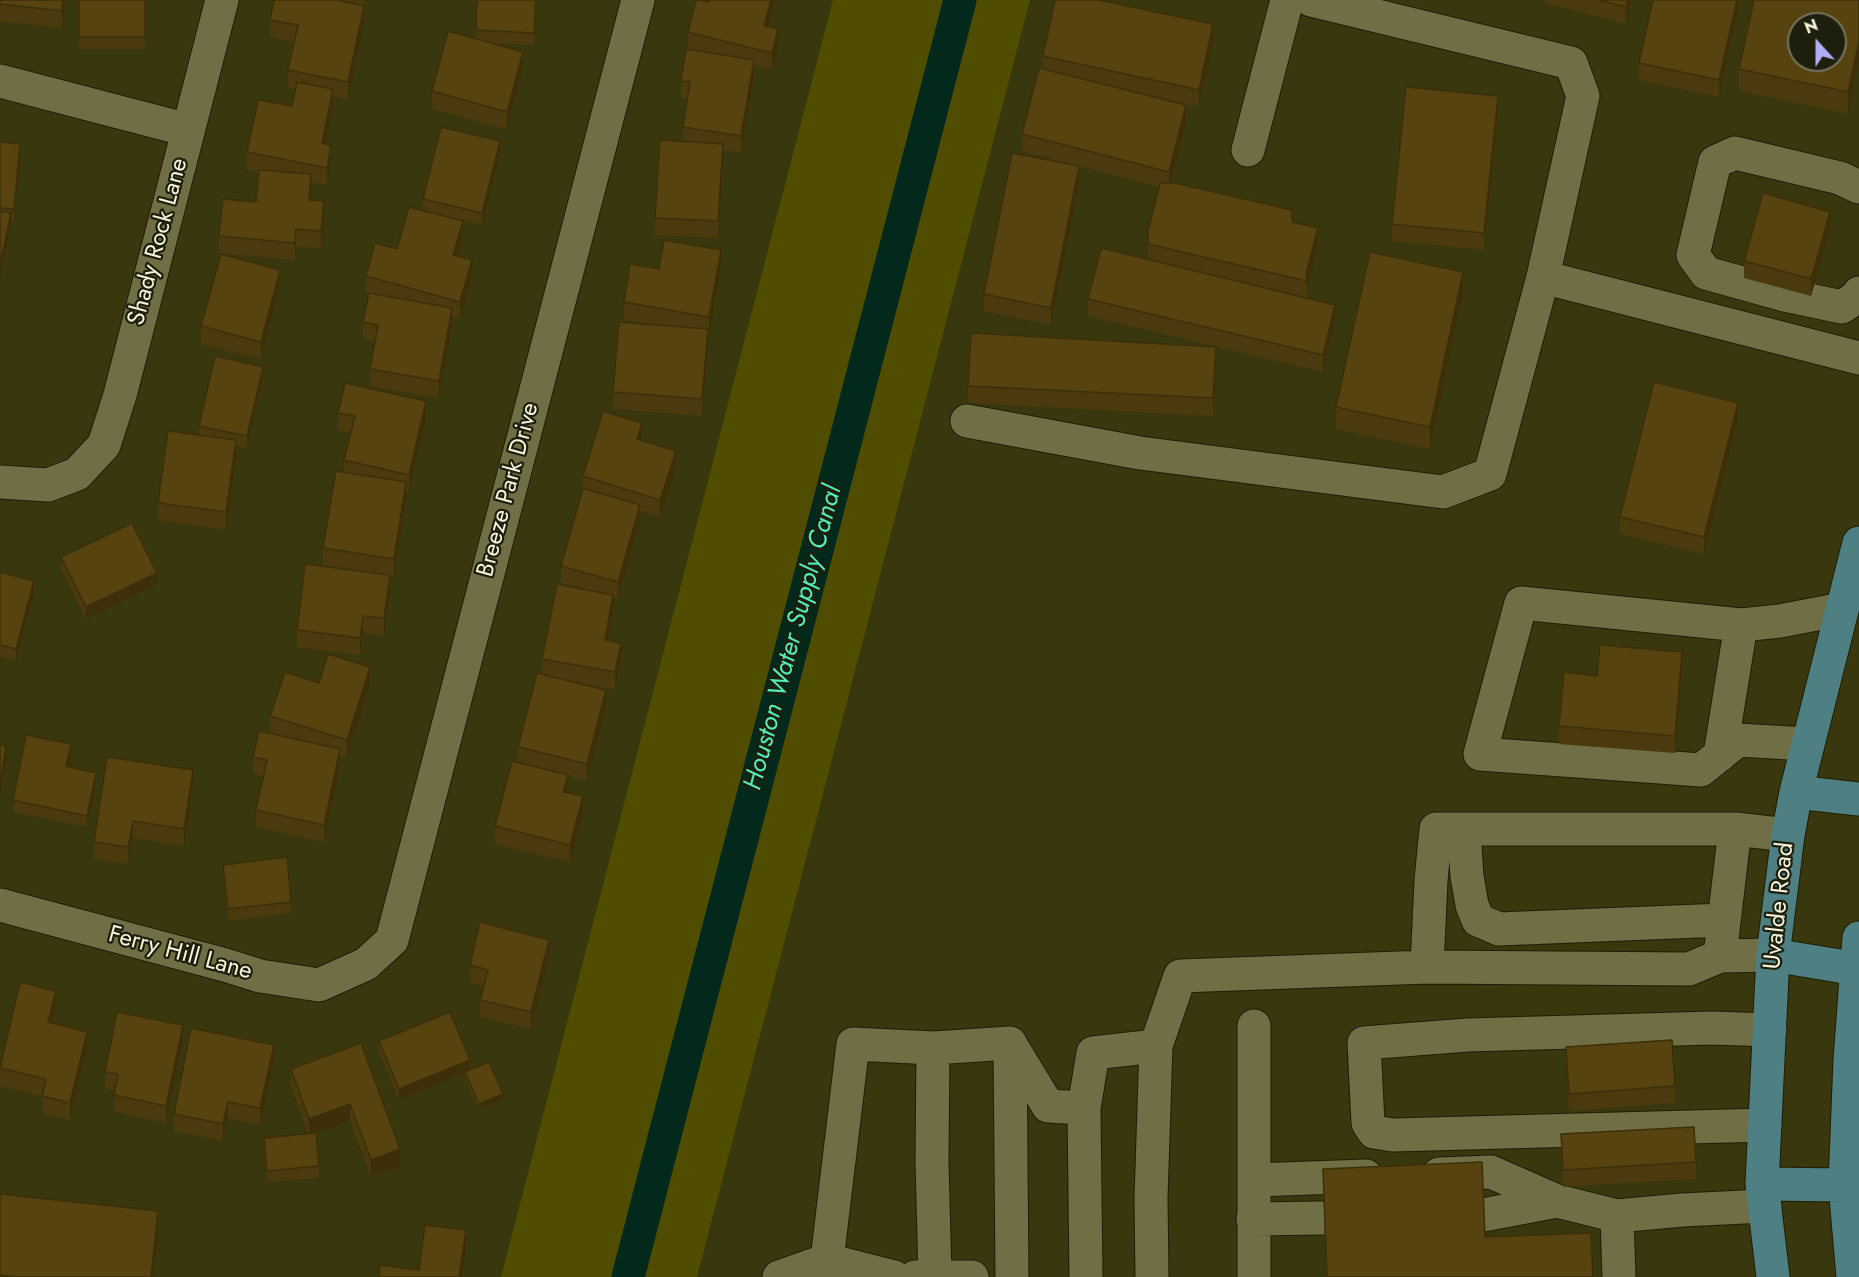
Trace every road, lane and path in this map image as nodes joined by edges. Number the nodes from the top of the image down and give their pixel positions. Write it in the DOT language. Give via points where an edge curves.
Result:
graph roads {
  1 [pos="222,0"];
  2 [pos="638,0"];
  3 [pos="1287,0"];
  4 [pos="1311,0"];
  5 [pos="0,81"];
  6 [pos="188,130"];
  7 [pos="1248,150"];
  8 [pos="1859,187"];
  9 [pos="1543,277"];
  10 [pos="1859,293"];
  11 [pos="1859,358"];
  12 [pos="967,421"];
  13 [pos="0,482"];
  14 [pos="1859,543"];
  15 [pos="1850,611"];
  16 [pos="1741,625"];
  17 [pos="1808,744"];
  18 [pos="1720,755"];
  19 [pos="1796,792"];
  20 [pos="1859,799"];
  21 [pos="1735,829"];
  22 [pos="1464,830"];
  23 [pos="1788,836"];
  24 [pos="0,905"];
  25 [pos="1724,920"];
  26 [pos="1858,954"];
  27 [pos="1720,956"];
  28 [pos="1773,956"];
  29 [pos="360,967"];
  30 [pos="1427,967"];
  31 [pos="1254,1026"];
  32 [pos="1770,1029"];
  33 [pos="1010,1043"];
  34 [pos="1156,1046"];
  35 [pos="933,1048"];
  36 [pos="1084,1107"];
  37 [pos="1765,1125"];
  38 [pos="1255,1180"];
  39 [pos="1845,1185"];
  40 [pos="1764,1195"];
  41 [pos="1557,1201"];
  42 [pos="1483,1215"];
  43 [pos="1617,1216"];
  44 [pos="1324,1218"];
  45 [pos="1253,1219"];
  46 [pos="827,1260"];
  47 [pos="926,1276"];
  48 [pos="779,1277"];
  49 [pos="894,1277"];
  50 [pos="972,1277"];
  51 [pos="1012,1277"];
  52 [pos="1086,1277"];
  53 [pos="1152,1277"];
  54 [pos="1254,1277"];
  55 [pos="1619,1277"];
  56 [pos="1773,1277"];
  57 [pos="1853,1277"];
  1 -- 6 [label="street, Shady Rock Lane"];
  2 -- 29 [label="street, Breeze Park Drive" via="392,939"];
  3 -- 7 [label="street"];
  4 -- 9 [label="street" via="1571,63 1583,96"];
  5 -- 6 [label="street"];
  6 -- 13 [label="street, Shady Rock Lane" via="104,445 77,474 48,485"];
  8 -- 10 [label="street" via="1840,178 1735,153 1715,162 1693,255 1706,273 1785,295 1842,307"];
  9 -- 11 [label="street"];
  9 -- 12 [label="street" via="1490,474 1443,492 1140,453"];
  14 -- 15 [label="main road, Uvalde Road"];
  15 -- 16 [label="street"];
  15 -- 17 [label="main road, Uvalde Road"];
  16 -- 18 [label="street"];
  16 -- 18 [label="street" via="1521,603 1480,754 1701,770"];
  17 -- 18 [label="street" via="1738,740"];
  17 -- 19 [label="main road, Uvalde Road"];
  19 -- 20 [label="main road"];
  19 -- 23 [label="main road, Uvalde Road"];
  21 -- 22 [label="street"];
  21 -- 23 [label="street"];
  21 -- 25 [label="street"];
  22 -- 25 [label="street" via="1472,905 1478,920 1499,929"];
  22 -- 30 [label="street" via="1436,829"];
  23 -- 28 [label="main road, Uvalde Road"];
  24 -- 29 [label="street, Ferry Hill Lane" via="260,976 319,985"];
  25 -- 27 [label="street"];
  26 -- 28 [label="main road"];
  26 -- 39 [label="main road"];
  27 -- 28 [label="street"];
  27 -- 30 [label="street" via="1689,969"];
  28 -- 32 [label="main road, Uvalde Road"];
  30 -- 34 [label="street" via="1180,976"];
  31 -- 38 [label="street"];
  32 -- 37 [label="main road, Uvalde Road"];
  32 -- 37 [label="street" via="1480,1035 1364,1043 1368,1123 1374,1132 1393,1135"];
  33 -- 35 [label="street"];
  33 -- 36 [label="street" via="1048,1106"];
  33 -- 51 [label="street"];
  34 -- 36 [label="street" via="1093,1053"];
  34 -- 53 [label="street"];
  35 -- 46 [label="street" via="853,1044"];
  35 -- 47 [label="street"];
  36 -- 52 [label="street"];
  37 -- 40 [label="main road, Uvalde Road"];
  38 -- 41 [label="street" via="1491,1172"];
  38 -- 45 [label="street"];
  39 -- 40 [label="main road"];
  39 -- 57 [label="main road"];
  40 -- 43 [label="street" via="1682,1210"];
  40 -- 56 [label="main road, Uvalde Road"];
  41 -- 42 [label="street"];
  41 -- 43 [label="street"];
  43 -- 55 [label="street"];
  44 -- 45 [label="street"];
  45 -- 54 [label="street"];
  46 -- 48 [label="street"];
  46 -- 49 [label="street"];
  47 -- 50 [label="street"];
}
